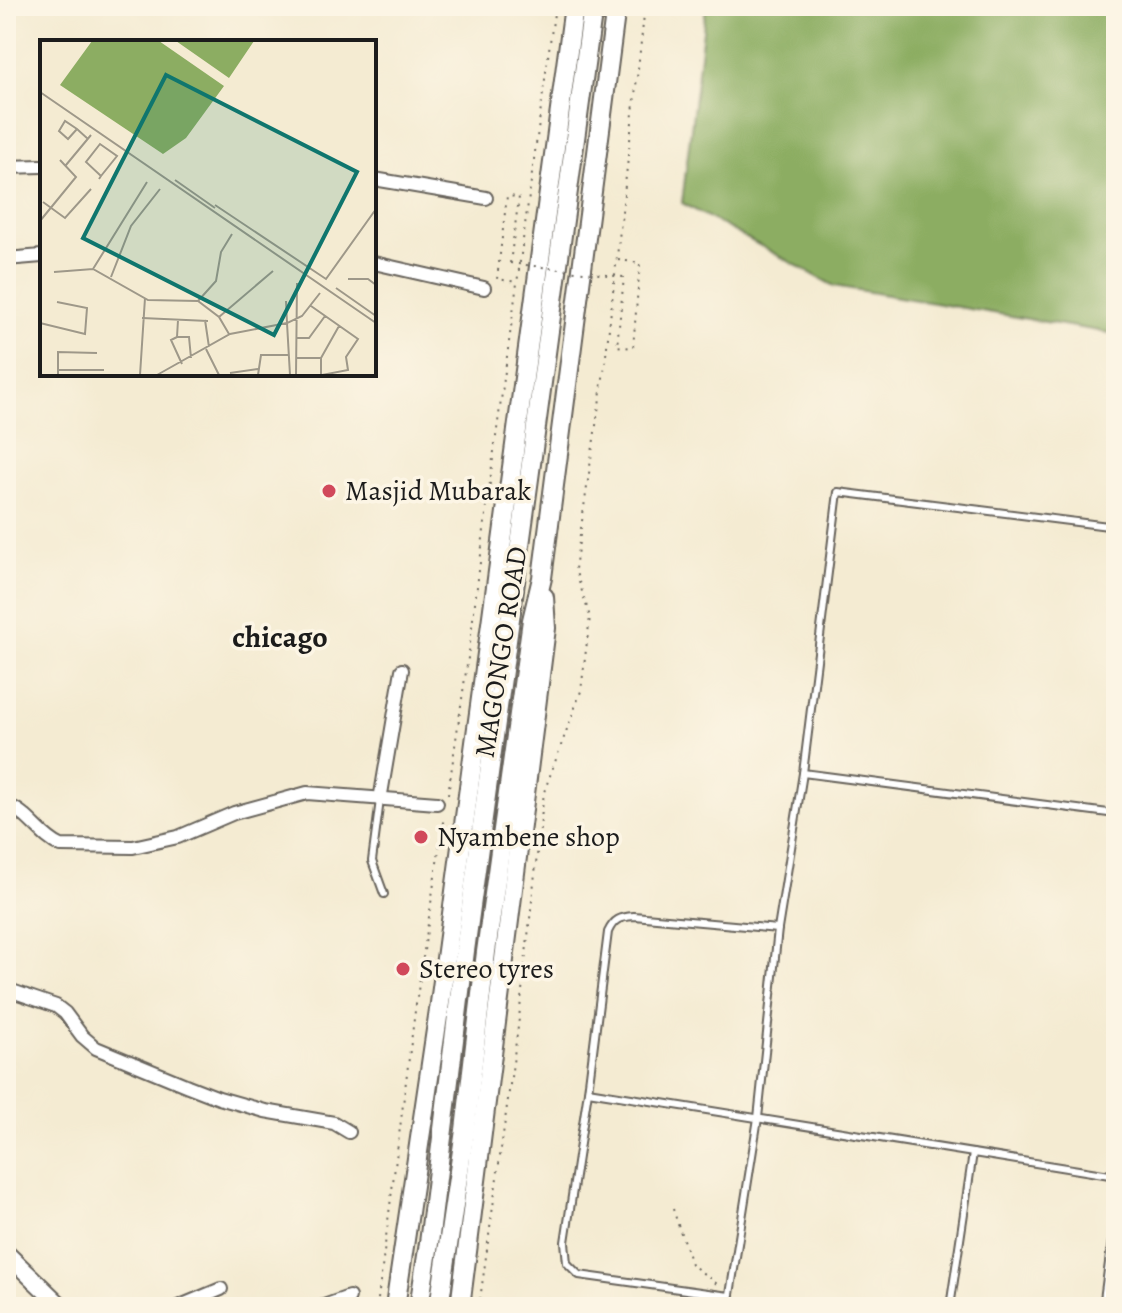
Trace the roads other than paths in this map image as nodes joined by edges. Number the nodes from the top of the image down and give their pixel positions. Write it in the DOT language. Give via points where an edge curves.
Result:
graph roads {
  1 [pos="574,6"];
  2 [pos="593,6"];
  3 [pos="616,6"];
  4 [pos="40,166"];
  5 [pos="6,167"];
  6 [pos="376,179"];
  7 [pos="486,198"];
  8 [pos="40,256"];
  9 [pos="6,259"];
  10 [pos="376,263"];
  11 [pos="484,288"];
  12 [pos="1116,527"];
  13 [pos="542,578"];
  14 [pos="402,670"];
  15 [pos="803,773"];
  16 [pos="380,800"];
  17 [pos="6,805"];
  18 [pos="441,805"];
  19 [pos="1116,814"];
  20 [pos="384,894"];
  21 [pos="778,929"];
  22 [pos="6,989"];
  23 [pos="588,1091"];
  24 [pos="758,1118"];
  25 [pos="349,1132"];
  26 [pos="973,1153"];
  27 [pos="1116,1176"];
  28 [pos="1116,1211"];
  29 [pos="6,1253"];
  30 [pos="221,1289"];
  31 [pos="729,1296"];
  32 [pos="349,1297"];
  33 [pos="62,1307"];
  34 [pos="178,1307"];
  35 [pos="321,1307"];
  36 [pos="395,1307"];
  37 [pos="419,1307"];
  38 [pos="439,1307"];
  39 [pos="460,1307"];
  40 [pos="728,1307"];
  41 [pos="950,1307"];
  42 [pos="1103,1307"];
  1 -- 36 [label="main road"];
  2 -- 37 [label="main road"];
  3 -- 13 [label="main road, MAGONGO ROAD"];
  4 -- 5 [label="street"];
  6 -- 7 [label="street"];
  8 -- 9 [label="street"];
  10 -- 11 [label="street"];
  12 -- 15 [label="lane" via="838,492"];
  13 -- 38 [label="main road, MAGONGO ROAD" via="532,620"];
  13 -- 39 [label="main road" via="546,628"];
  14 -- 16 [label="street"];
  15 -- 19 [label="lane"];
  15 -- 21 [label="lane"];
  16 -- 17 [label="street" via="307,793 133,847 61,846"];
  16 -- 18 [label="street"];
  16 -- 20 [label="lane" via="372,861"];
  21 -- 23 [label="lane" via="634,916 616,919 608,932"];
  21 -- 24 [label="lane"];
  22 -- 25 [label="street" via="56,1006 96,1048 175,1081 265,1111 334,1123"];
  23 -- 24 [label="lane"];
  23 -- 31 [label="lane" via="565,1242 567,1263 579,1275"];
  24 -- 26 [label="lane"];
  24 -- 31 [label="lane"];
  26 -- 27 [label="lane"];
  26 -- 41 [label="lane"];
  28 -- 42 [label="lane"];
  29 -- 33 [label="street"];
  30 -- 34 [label="street"];
  31 -- 40 [label="lane"];
  32 -- 35 [label="street"];
}
